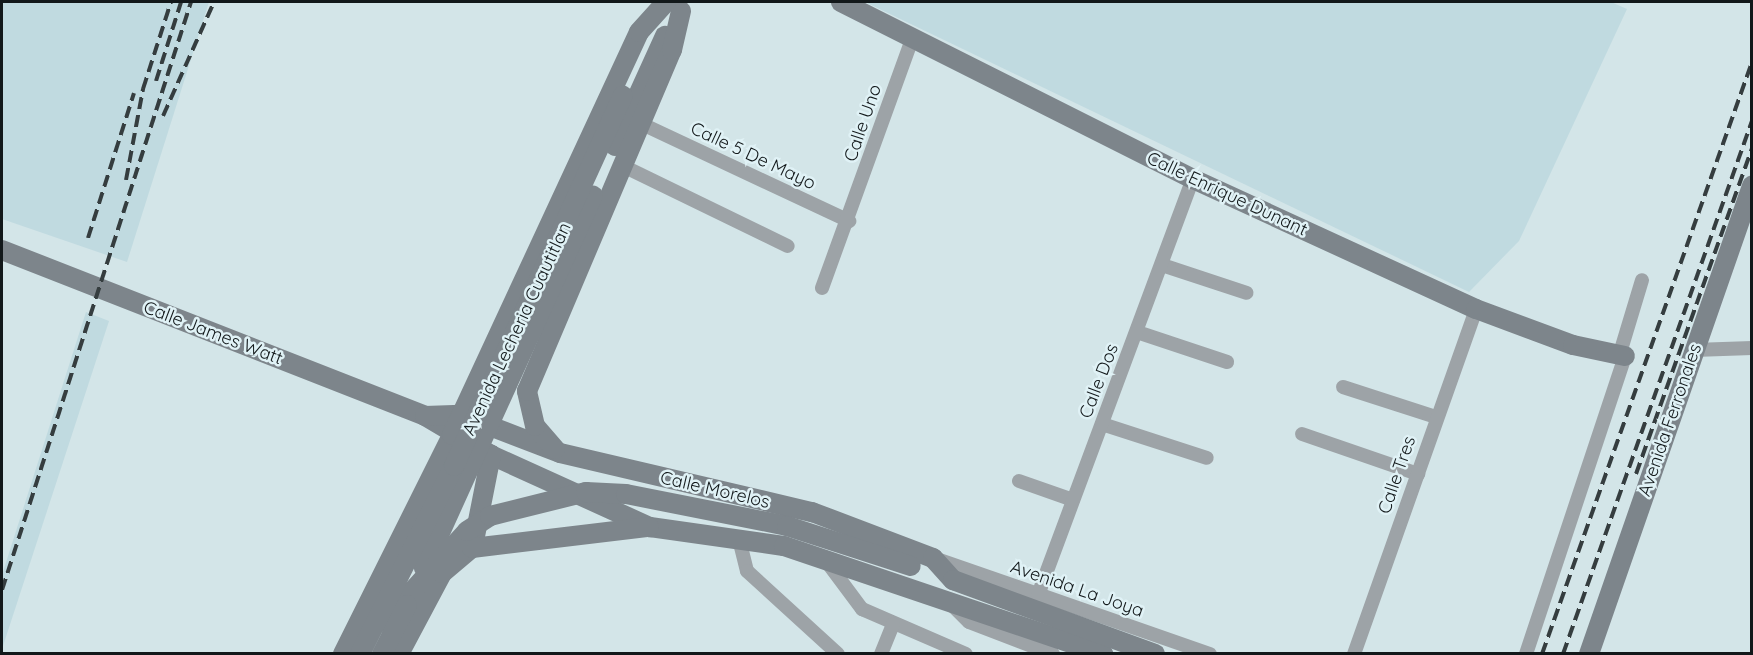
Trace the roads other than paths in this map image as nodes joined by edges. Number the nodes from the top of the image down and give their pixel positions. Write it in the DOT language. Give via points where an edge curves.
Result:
graph roads {
  1 [pos="841,2"];
  2 [pos="678,5"];
  3 [pos="913,37"];
  4 [pos="642,124"];
  5 [pos="623,166"];
  6 [pos="1193,179"];
  7 [pos="1752,186"];
  8 [pos="849,221"];
  9 [pos="788,246"];
  10 [pos="2,250"];
  11 [pos="1162,265"];
  12 [pos="1642,280"];
  13 [pos="822,288"];
  14 [pos="1247,293"];
  15 [pos="1476,309"];
  16 [pos="1137,332"];
  17 [pos="1752,348"];
  18 [pos="1694,350"];
  19 [pos="1623,355"];
  20 [pos="1227,362"];
  21 [pos="475,386"];
  22 [pos="1343,387"];
  23 [pos="527,391"];
  24 [pos="462,415"];
  25 [pos="425,416"];
  26 [pos="1436,417"];
  27 [pos="1102,424"];
  28 [pos="1302,434"];
  29 [pos="452,435"];
  30 [pos="560,453"];
  31 [pos="491,455"];
  32 [pos="1207,458"];
  33 [pos="1418,474"];
  34 [pos="431,478"];
  35 [pos="1019,481"];
  36 [pos="1073,500"];
  37 [pos="478,523"];
  38 [pos="650,527"];
  39 [pos="739,539"];
  40 [pos="472,548"];
  41 [pos="823,556"];
  42 [pos="933,558"];
  43 [pos="953,590"];
  44 [pos="1038,595"];
  45 [pos="893,624"];
  46 [pos="363,648"];
  47 [pos="343,654"];
  48 [pos="382,654"];
  49 [pos="399,654"];
  50 [pos="838,654"];
  51 [pos="880,654"];
  52 [pos="966,654"];
  53 [pos="1053,654"];
  54 [pos="1103,654"];
  55 [pos="1155,654"];
  56 [pos="1210,654"];
  57 [pos="1354,654"];
  58 [pos="1526,654"];
  59 [pos="1588,654"];
  1 -- 3 [label="main road, Calle Enrique Dunant"];
  2 -- 4 [label="main road" via="672,50"];
  2 -- 21 [label="main road" via="639,32"];
  2 -- 46 [label="main road, Avenida Lecheria Cuautitlan, bridge" via="623,96 454,466"];
  2 -- 48 [label="main road, Avenida Lecheria Cuautitlan, bridge"];
  3 -- 6 [label="main road, Calle Enrique Dunant"];
  3 -- 8 [label="street, Calle Uno"];
  4 -- 5 [label="main road"];
  4 -- 8 [label="street, Calle 5 De Mayo"];
  5 -- 9 [label="street"];
  5 -- 23 [label="main road"];
  6 -- 11 [label="street, Calle Dos"];
  6 -- 15 [label="main road, Calle Enrique Dunant"];
  7 -- 18 [label="main road, Avenida Ferronales"];
  8 -- 13 [label="street, Calle Uno"];
  10 -- 25 [label="main road, Calle James Watt"];
  11 -- 14 [label="street"];
  11 -- 16 [label="street, Calle Dos"];
  12 -- 19 [label="street"];
  15 -- 19 [label="main road, Calle Enrique Dunant" via="1573,345"];
  15 -- 26 [label="street, Calle Tres"];
  16 -- 20 [label="street"];
  16 -- 27 [label="street, Calle Dos"];
  17 -- 18 [label="street"];
  18 -- 59 [label="main road, Avenida Ferronales"];
  19 -- 58 [label="street"];
  21 -- 23 [label="main road" via="502,402"];
  21 -- 24 [label="main road"];
  22 -- 26 [label="street"];
  23 -- 30 [label="main road" via="535,426"];
  24 -- 25 [label="main road, Calle James Watt"];
  24 -- 29 [label="main road"];
  24 -- 30 [label="main road, Calle Morelos"];
  25 -- 29 [label="main road, Calle James Watt"];
  26 -- 33 [label="street, Calle Tres"];
  27 -- 32 [label="street"];
  27 -- 36 [label="street, Calle Dos"];
  28 -- 33 [label="street"];
  29 -- 31 [label="main road"];
  29 -- 34 [label="main road"];
  30 -- 42 [label="main road, Calle Morelos" via="812,512"];
  31 -- 37 [label="main road"];
  31 -- 38 [label="main road"];
  33 -- 57 [label="street, Calle Tres"];
  34 -- 37 [label="main road" via="451,478 465,486"];
  34 -- 47 [label="main road"];
  35 -- 36 [label="street"];
  36 -- 44 [label="street, Calle Dos"];
  37 -- 40 [label="main road"];
  38 -- 39 [label="main road"];
  38 -- 40 [label="main road"];
  39 -- 41 [label="main road"];
  39 -- 50 [label="street" via="747,571"];
  40 -- 49 [label="main road" via="442,573"];
  41 -- 43 [label="main road"];
  41 -- 45 [label="street" via="853,600"];
  42 -- 43 [label="main road, Calle Morelos"];
  42 -- 44 [label="street, Avenida La Joya"];
  43 -- 46 [label="main road, bridge" via="911,566 787,526 626,494 586,492 515,506 466,531"];
  43 -- 53 [label="street" via="969,622"];
  43 -- 54 [label="main road"];
  43 -- 55 [label="main road"];
  44 -- 56 [label="street, Avenida La Joya"];
  45 -- 51 [label="street"];
  45 -- 52 [label="street"];
}
